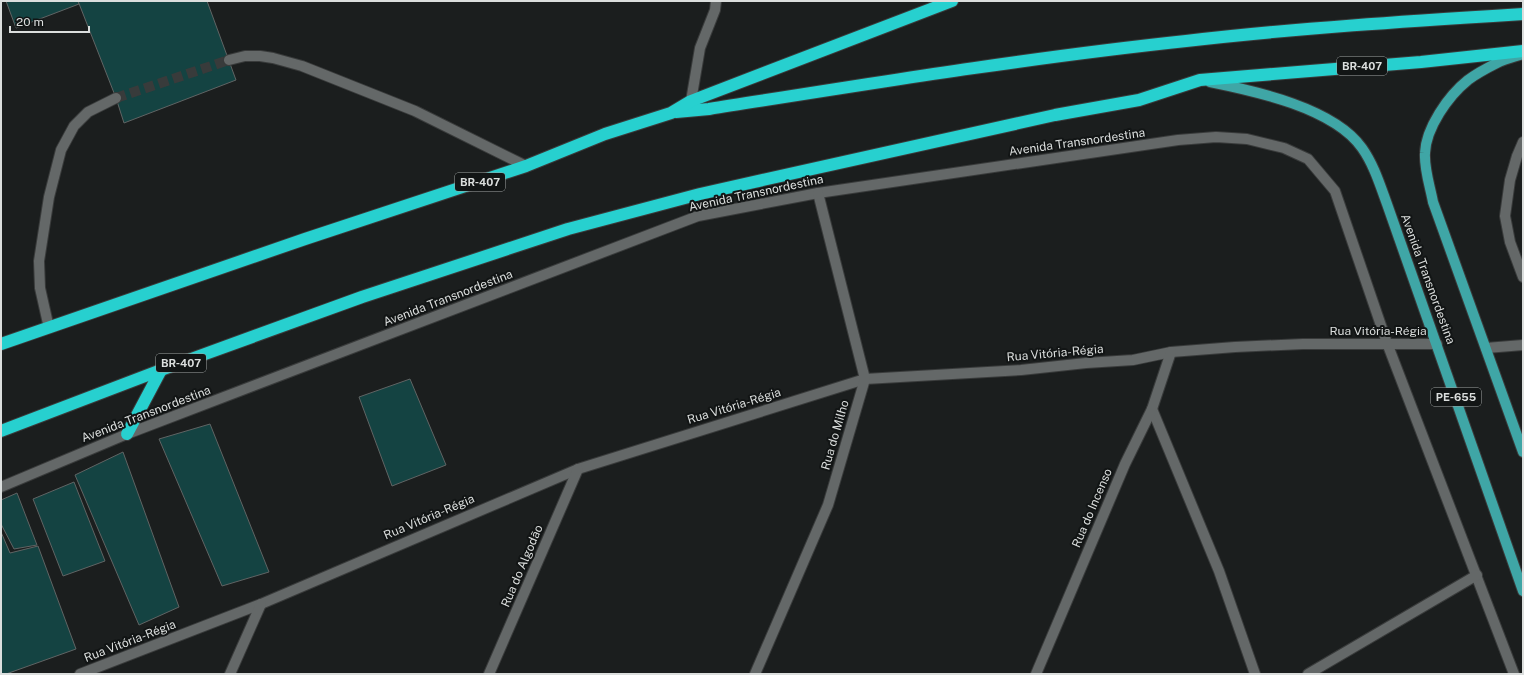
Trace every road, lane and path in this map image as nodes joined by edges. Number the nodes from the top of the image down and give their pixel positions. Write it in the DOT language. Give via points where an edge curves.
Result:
graph roads {
  1 [pos="716,1"];
  2 [pos="952,1"];
  3 [pos="1523,14"];
  4 [pos="1523,51"];
  5 [pos="1523,54"];
  6 [pos="229,60"];
  7 [pos="1200,80"];
  8 [pos="116,98"];
  9 [pos="691,102"];
  10 [pos="671,113"];
  11 [pos="1523,142"];
  12 [pos="526,166"];
  13 [pos="818,193"];
  14 [pos="1523,277"];
  15 [pos="49,328"];
  16 [pos="4,342"];
  17 [pos="1387,343"];
  18 [pos="1437,344"];
  19 [pos="1523,345"];
  20 [pos="1486,348"];
  21 [pos="1171,352"];
  22 [pos="161,370"];
  23 [pos="865,379"];
  24 [pos="1152,409"];
  25 [pos="1,430"];
  26 [pos="127,434"];
  27 [pos="1523,452"];
  28 [pos="578,468"];
  29 [pos="1,486"];
  30 [pos="1477,575"];
  31 [pos="1523,591"];
  32 [pos="261,604"];
  33 [pos="80,674"];
  34 [pos="230,674"];
  35 [pos="490,674"];
  36 [pos="755,674"];
  37 [pos="1036,674"];
  38 [pos="1255,674"];
  39 [pos="1308,674"];
  40 [pos="1514,674"];
  1 -- 9 [label="street" via="700,48"];
  2 -- 9 [label="highway, BR-407"];
  3 -- 10 [label="highway" via="1308,29 1178,42 998,64"];
  4 -- 7 [label="highway, BR-407"];
  5 -- 20 [label="main road" via="1498,62 1467,80 1438,116 1428,137 1425,154 1433,202"];
  6 -- 12 [label="street" via="260,56 302,66 415,111"];
  7 -- 18 [label="main road, Avenida Transnordestina / PE-655" via="1257,92 1314,112 1344,129 1362,147 1378,179"];
  7 -- 22 [label="highway, BR-407" via="1139,100 892,150 700,194 568,229 362,297"];
  8 -- 15 [label="street" via="88,112 74,126 61,150 49,197 39,261 40,288"];
  9 -- 10 [label="highway, BR-407"];
  10 -- 12 [label="highway, BR-407" via="605,134"];
  11 -- 14 [label="street" via="1510,180 1505,216 1510,242"];
  12 -- 15 [label="highway, BR-407"];
  13 -- 17 [label="street, Avenida Transnordestina" via="1178,140 1216,137 1247,139 1284,148 1308,159 1335,191"];
  13 -- 23 [label="street"];
  13 -- 26 [label="street, Avenida Transnordestina" via="698,216"];
  15 -- 16 [label="highway, BR-407"];
  17 -- 18 [label="street, Rua Vitória-Régia"];
  17 -- 21 [label="street, Rua Vitória-Régia" via="1295,344"];
  17 -- 30 [label="street, Avenida Transnordestina"];
  18 -- 31 [label="main road, Avenida Transnordestina / PE-655"];
  19 -- 20 [label="street"];
  20 -- 27 [label="main road"];
  21 -- 23 [label="street, Rua Vitória-Régia" via="1133,360 1020,370"];
  21 -- 24 [label="street, Rua do Incenso"];
  22 -- 25 [label="highway, BR-407"];
  22 -- 26 [label="highway"];
  23 -- 28 [label="street, Rua Vitória-Régia"];
  23 -- 36 [label="street, Rua do Milho" via="828,505"];
  24 -- 37 [label="street, Rua do Incenso" via="1125,464"];
  24 -- 38 [label="street" via="1219,571"];
  26 -- 29 [label="street, Avenida Transnordestina"];
  28 -- 32 [label="street, Rua Vitória-Régia"];
  28 -- 35 [label="street, Rua do Algodão"];
  30 -- 39 [label="street"];
  30 -- 40 [label="street, Avenida Transnordestina"];
  32 -- 33 [label="street, Rua Vitória-Régia"];
  32 -- 34 [label="street"];
}
